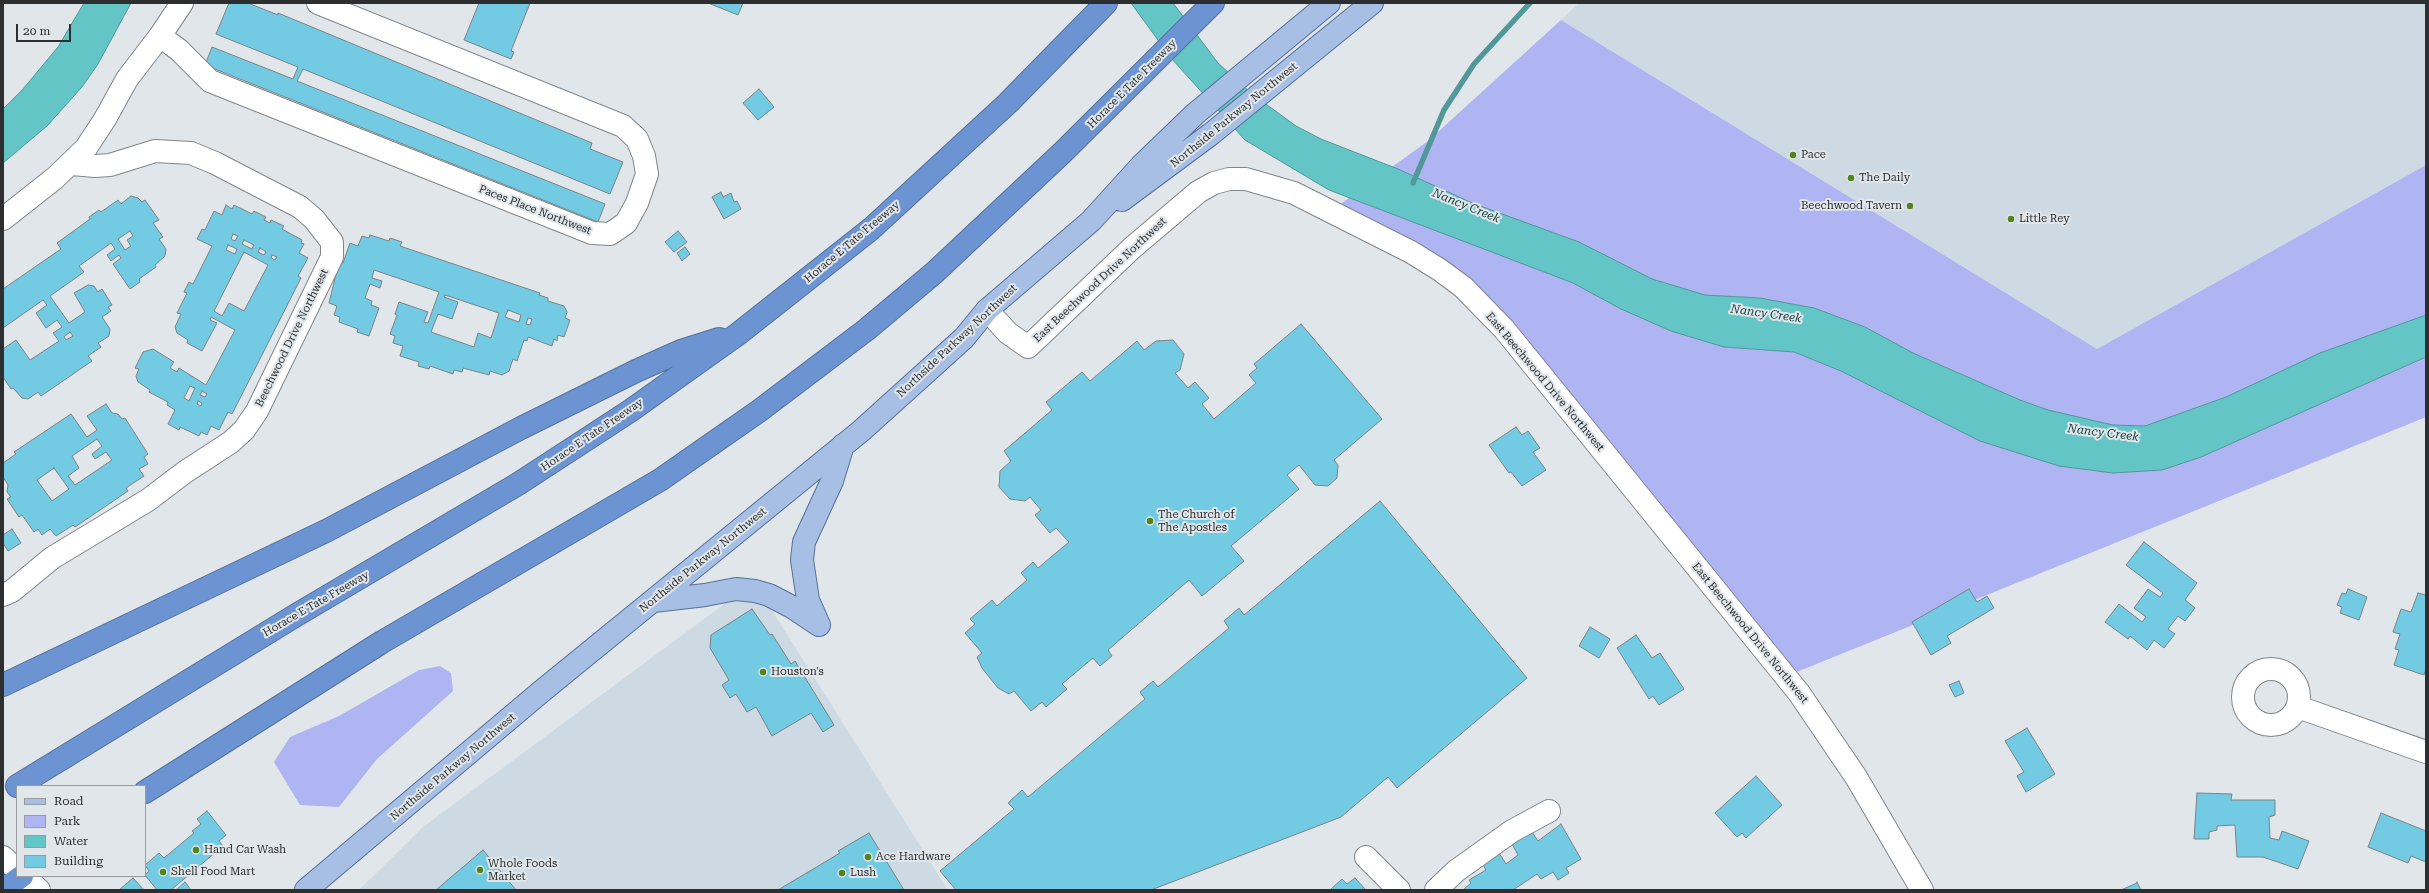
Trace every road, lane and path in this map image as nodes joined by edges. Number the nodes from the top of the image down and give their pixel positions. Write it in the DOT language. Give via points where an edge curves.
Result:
graph roads {
  1 [pos="182,3"];
  2 [pos="318,3"];
  3 [pos="1106,3"];
  4 [pos="1213,3"];
  5 [pos="1329,3"];
  6 [pos="1372,3"];
  7 [pos="160,36"];
  8 [pos="72,164"];
  9 [pos="3,219"];
  10 [pos="1091,221"];
  11 [pos="987,310"];
  12 [pos="738,334"];
  13 [pos="843,445"];
  14 [pos="3,595"];
  15 [pos="654,601"];
  16 [pos="3,685"];
  17 [pos="2298,707"];
  18 [pos="2426,752"];
  19 [pos="19,785"];
  20 [pos="16,787"];
  21 [pos="146,791"];
  22 [pos="3,795"];
  23 [pos="1549,811"];
  24 [pos="3,857"];
  25 [pos="1366,857"];
  26 [pos="16,869"];
  27 [pos="22,877"];
  28 [pos="24,877"];
  29 [pos="3,890"];
  30 [pos="40,890"];
  31 [pos="306,890"];
  32 [pos="1398,890"];
  33 [pos="1436,890"];
  34 [pos="1922,890"];
  1 -- 7 [label="street"];
  2 -- 7 [label="street, Paces Place Northwest" via="623,126 637,139 644,156 647,174 637,203 626,223 610,234 592,233 225,87 202,74 179,50"];
  3 -- 12 [label="highway, Horace E Tate Freeway" via="1008,104 871,229"];
  4 -- 21 [label="highway, Horace E Tate Freeway" via="1013,200 934,273 866,330 752,415 660,480 382,642"];
  5 -- 10 [label="main road, Northside Parkway Northwest" via="1195,114"];
  6 -- 10 [label="main road, Northside Parkway Northwest" via="1153,179"];
  7 -- 8 [label="street" via="127,79 106,119"];
  8 -- 9 [label="street"];
  8 -- 14 [label="street, Beechwood Drive Northwest" via="110,165 155,151 191,153 215,162 300,207 314,219 332,242 332,257 257,411 240,434 148,500 52,558 12,591"];
  10 -- 11 [label="main road, Northside Parkway Northwest"];
  11 -- 13 [label="main road, Northside Parkway Northwest" via="964,338"];
  11 -- 34 [label="street, East Beechwood Drive Northwest" via="1008,333 1028,347 1132,248 1198,192 1214,183 1229,179 1246,179 1294,193 1411,252 1463,287 1504,329 1799,693 1856,777"];
  12 -- 16 [label="highway" via="681,351 636,371 521,428 326,531"];
  12 -- 19 [label="highway, Horace E Tate Freeway" via="630,411 518,484 298,614"];
  13 -- 15 [label="main road, Northside Parkway Northwest"];
  13 -- 15 [label="main road" via="832,481 804,542 802,560 807,592 819,625 787,604 755,591 736,589"];
  15 -- 31 [label="main road, Northside Parkway Northwest"];
  17 -- 18 [label="street"];
  20 -- 22 [label="highway, Horace E Tate Freeway"];
  23 -- 33 [label="street" via="1512,831 1456,871"];
  24 -- 26 [label="street"];
  25 -- 32 [label="street"];
  27 -- 29 [label="highway"];
  28 -- 30 [label="street"];
}
